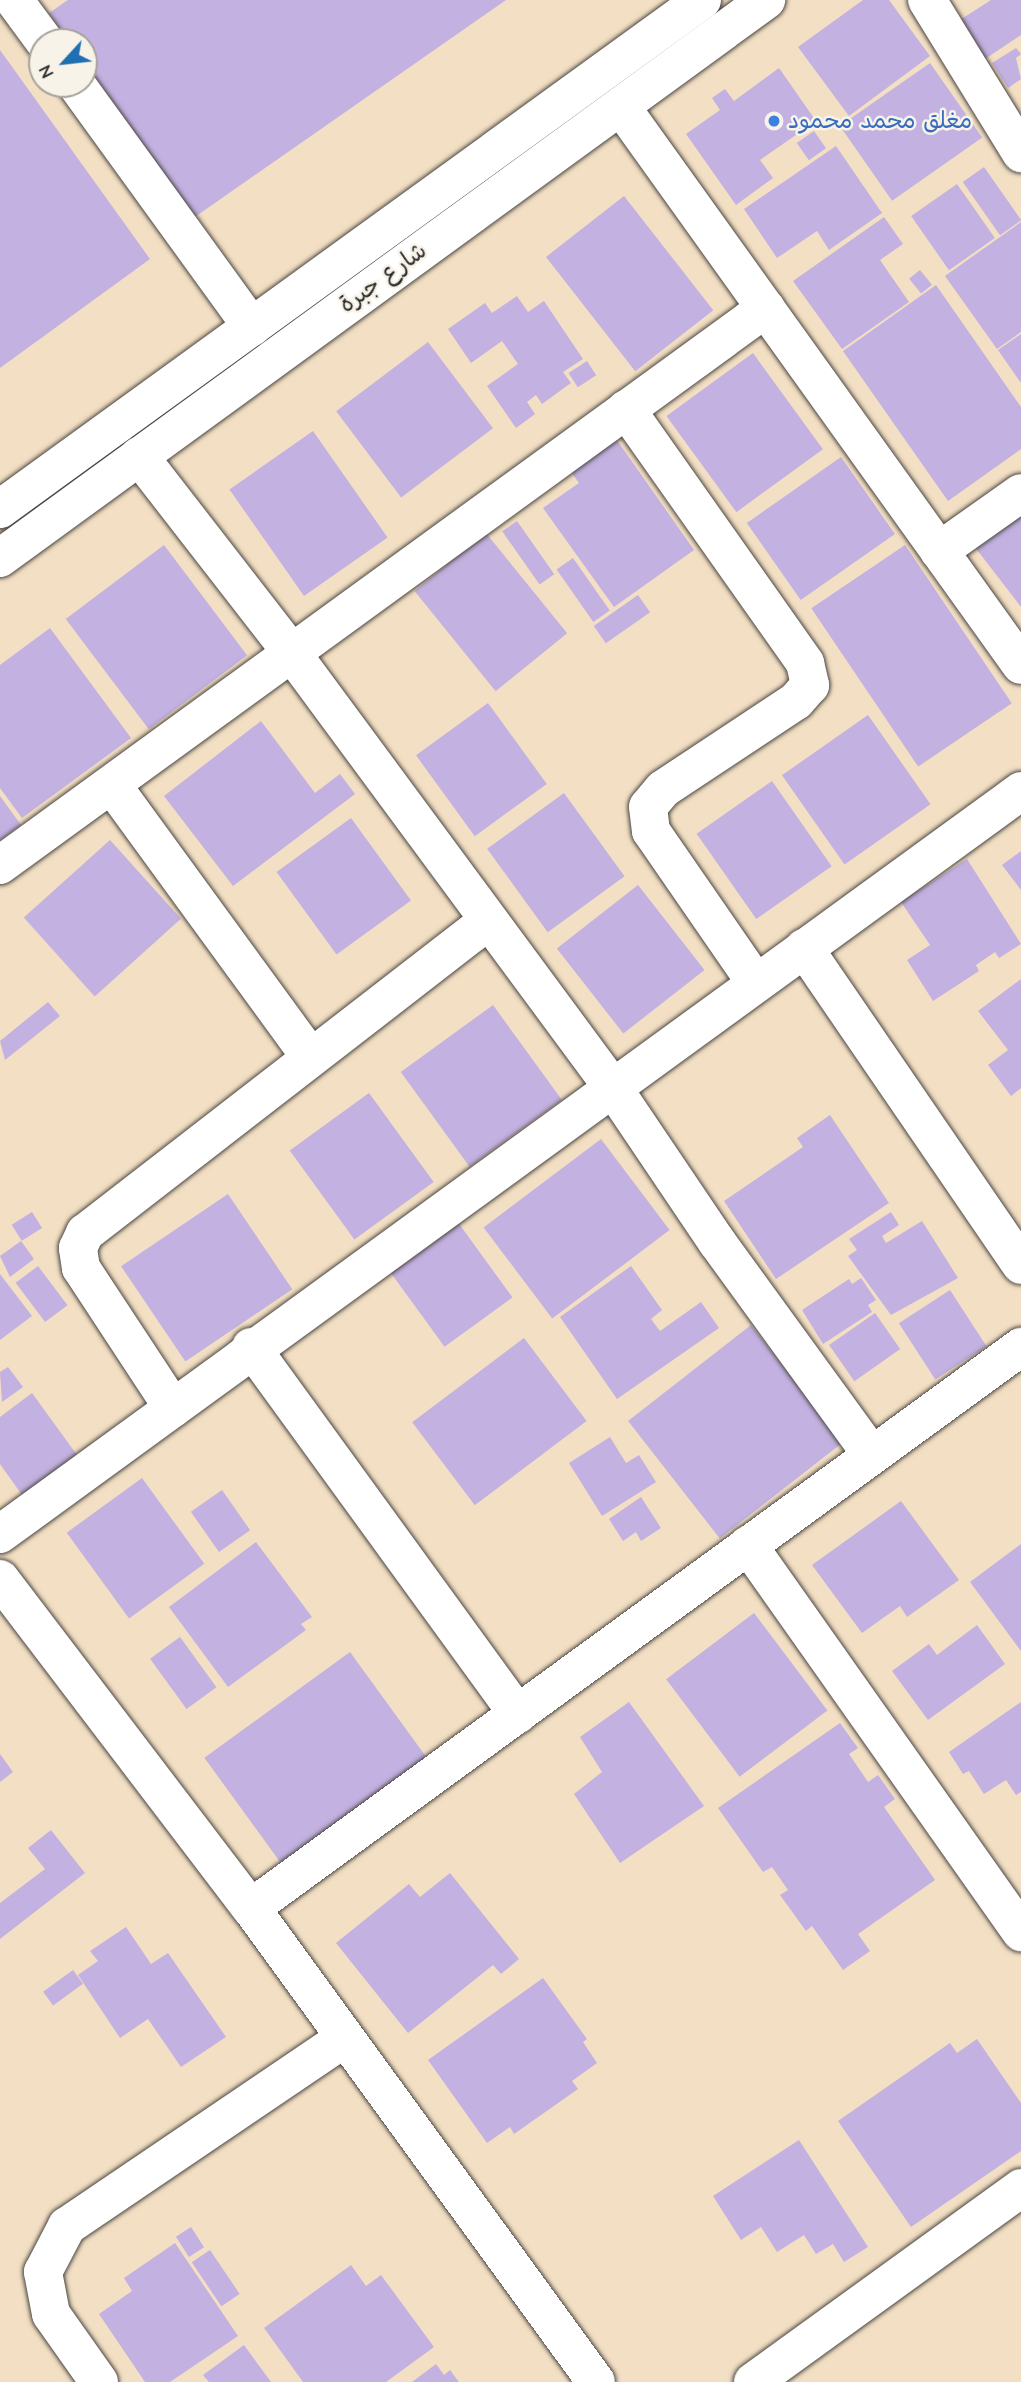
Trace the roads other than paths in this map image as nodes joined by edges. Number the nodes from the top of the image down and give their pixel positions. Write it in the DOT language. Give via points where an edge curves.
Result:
graph roads {
  1 [pos="702,0"];
  2 [pos="766,0"];
  3 [pos="926,0"];
  4 [pos="86,98"];
  5 [pos="622,108"];
  6 [pos="1021,153"];
  7 [pos="766,308"];
  8 [pos="252,327"];
  9 [pos="626,409"];
  10 [pos="139,456"];
  11 [pos="1021,493"];
  12 [pos="0,509"];
  13 [pos="939,551"];
  14 [pos="0,558"];
  15 [pos="291,652"];
  16 [pos="1021,665"];
  17 [pos="112,785"];
  18 [pos="1021,791"];
  19 [pos="0,865"];
  20 [pos="488,921"];
  21 [pos="804,948"];
  22 [pos="757,983"];
  23 [pos="310,1057"];
  24 [pos="613,1088"];
  25 [pos="1021,1265"];
  26 [pos="251,1347"];
  27 [pos="1021,1347"];
  28 [pos="173,1408"];
  29 [pos="872,1455"];
  30 [pos="0,1534"];
  31 [pos="748,1545"];
  32 [pos="3,1588"];
  33 [pos="518,1714"];
  34 [pos="251,1908"];
  35 [pos="1017,1916"];
  36 [pos="343,2039"];
  37 [pos="1021,2188"];
  38 [pos="99,2382"];
  39 [pos="596,2382"];
  40 [pos="753,2382"];
  1 -- 8 [label="street, شارع جبرة"];
  2 -- 5 [label="street, شارع جبرة"];
  3 -- 6 [label="street"];
  4 -- 8 [label="street"];
  5 -- 7 [label="street"];
  5 -- 10 [label="street, شارع جبرة"];
  7 -- 9 [label="street"];
  7 -- 13 [label="street"];
  8 -- 12 [label="street, شارع جبرة"];
  9 -- 15 [label="street"];
  9 -- 22 [label="street" via="805,663 810,685 796,701 663,789 648,807 651,831"];
  10 -- 14 [label="street, شارع جبرة"];
  10 -- 15 [label="street"];
  11 -- 13 [label="street"];
  13 -- 16 [label="street"];
  15 -- 17 [label="street"];
  15 -- 20 [label="street"];
  17 -- 19 [label="street"];
  17 -- 23 [label="street"];
  18 -- 21 [label="street"];
  20 -- 23 [label="street"];
  20 -- 24 [label="street"];
  21 -- 22 [label="street"];
  21 -- 25 [label="street"];
  22 -- 24 [label="street"];
  23 -- 28 [label="street" via="85,1233 78,1248 81,1268"];
  24 -- 26 [label="street"];
  24 -- 29 [label="street" via="717,1242"];
  26 -- 28 [label="street"];
  26 -- 33 [label="street"];
  27 -- 29 [label="street"];
  28 -- 30 [label="street"];
  29 -- 31 [label="street"];
  31 -- 33 [label="street"];
  31 -- 35 [label="street"];
  32 -- 34 [label="street"];
  33 -- 34 [label="street"];
  34 -- 36 [label="street"];
  36 -- 38 [label="street" via="67,2226 43,2272 51,2314"];
  36 -- 39 [label="street"];
  37 -- 40 [label="street"];
}
